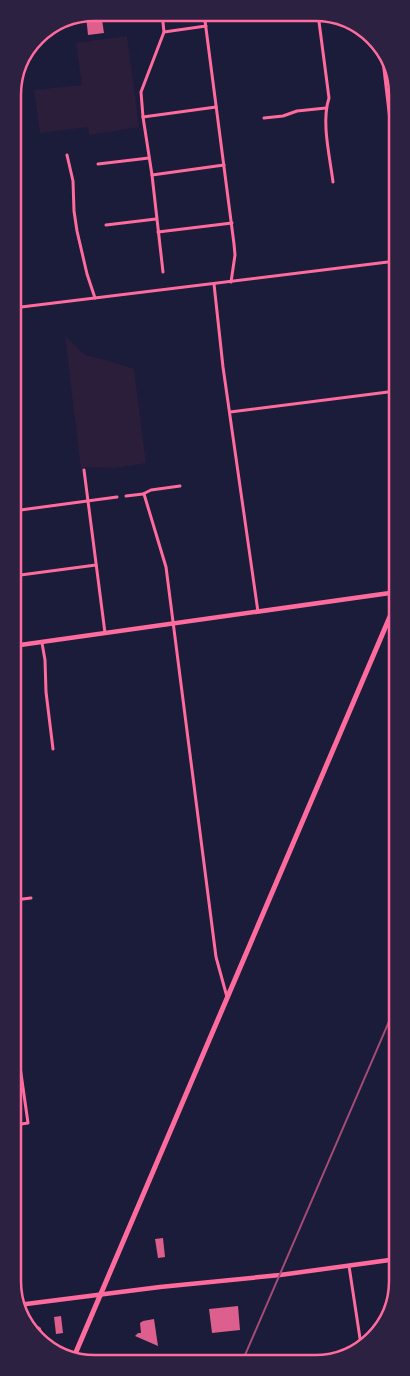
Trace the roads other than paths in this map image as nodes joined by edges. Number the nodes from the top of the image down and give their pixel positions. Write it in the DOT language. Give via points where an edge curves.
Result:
graph roads {
  1 [pos="163,21"];
  2 [pos="205,21"];
  3 [pos="319,22"];
  4 [pos="206,26"];
  5 [pos="164,32"];
  6 [pos="384,69"];
  7 [pos="216,107"];
  8 [pos="326,108"];
  9 [pos="389,112"];
  10 [pos="143,117"];
  11 [pos="264,118"];
  12 [pos="67,155"];
  13 [pos="149,158"];
  14 [pos="98,164"];
  15 [pos="224,165"];
  16 [pos="152,175"];
  17 [pos="333,182"];
  18 [pos="156,219"];
  19 [pos="232,223"];
  20 [pos="106,225"];
  21 [pos="158,232"];
  22 [pos="389,262"];
  23 [pos="163,272"];
  24 [pos="231,282"];
  25 [pos="214,284"];
  26 [pos="95,298"];
  27 [pos="21,307"];
  28 [pos="389,392"];
  29 [pos="230,412"];
  30 [pos="84,470"];
  31 [pos="180,486"];
  32 [pos="144,494"];
  33 [pos="126,496"];
  34 [pos="117,497"];
  35 [pos="88,501"];
  36 [pos="21,510"];
  37 [pos="96,565"];
  38 [pos="21,575"];
  39 [pos="389,593"];
  40 [pos="258,612"];
  41 [pos="389,616"];
  42 [pos="173,624"];
  43 [pos="105,633"];
  44 [pos="42,643"];
  45 [pos="21,645"];
  46 [pos="53,749"];
  47 [pos="31,898"];
  48 [pos="21,899"];
  49 [pos="227,998"];
  50 [pos="21,1074"];
  51 [pos="21,1124"];
  52 [pos="389,1261"];
  53 [pos="349,1266"];
  54 [pos="100,1294"];
  55 [pos="25,1304"];
  56 [pos="360,1340"];
  57 [pos="76,1352"];
  1 -- 5 [label="street"];
  2 -- 4 [label="street"];
  3 -- 8 [label="street" via="329,98"];
  4 -- 5 [label="street"];
  4 -- 7 [label="street"];
  5 -- 10 [label="street" via="141,92"];
  6 -- 9 [label="street"];
  7 -- 10 [label="street"];
  7 -- 15 [label="street"];
  8 -- 11 [label="street"];
  8 -- 17 [label="street"];
  10 -- 13 [label="street"];
  12 -- 26 [label="street" via="73,181 76,231"];
  13 -- 14 [label="street"];
  13 -- 16 [label="street"];
  15 -- 16 [label="street"];
  15 -- 19 [label="street"];
  16 -- 18 [label="street"];
  18 -- 20 [label="street"];
  18 -- 21 [label="street"];
  19 -- 21 [label="street"];
  19 -- 24 [label="street" via="236,255"];
  21 -- 23 [label="street"];
  22 -- 24 [label="street"];
  24 -- 25 [label="street"];
  25 -- 26 [label="street"];
  25 -- 29 [label="street"];
  26 -- 27 [label="street"];
  28 -- 29 [label="street"];
  29 -- 40 [label="street"];
  30 -- 35 [label="street"];
  31 -- 32 [label="street"];
  32 -- 33 [label="street"];
  32 -- 42 [label="street" via="166,567"];
  34 -- 35 [label="street"];
  35 -- 36 [label="street"];
  35 -- 37 [label="street"];
  37 -- 38 [label="street"];
  37 -- 43 [label="street"];
  39 -- 40 [label="street"];
  40 -- 42 [label="street"];
  41 -- 49 [label="main road"];
  42 -- 43 [label="street"];
  42 -- 49 [label="street" via="216,957"];
  43 -- 44 [label="street"];
  44 -- 45 [label="street"];
  44 -- 46 [label="street"];
  47 -- 48 [label="street"];
  49 -- 54 [label="main road"];
  50 -- 51 [label="street" via="28,1123"];
  52 -- 53 [label="street"];
  53 -- 54 [label="street"];
  53 -- 56 [label="street"];
  54 -- 55 [label="street"];
  54 -- 57 [label="main road"];
}
